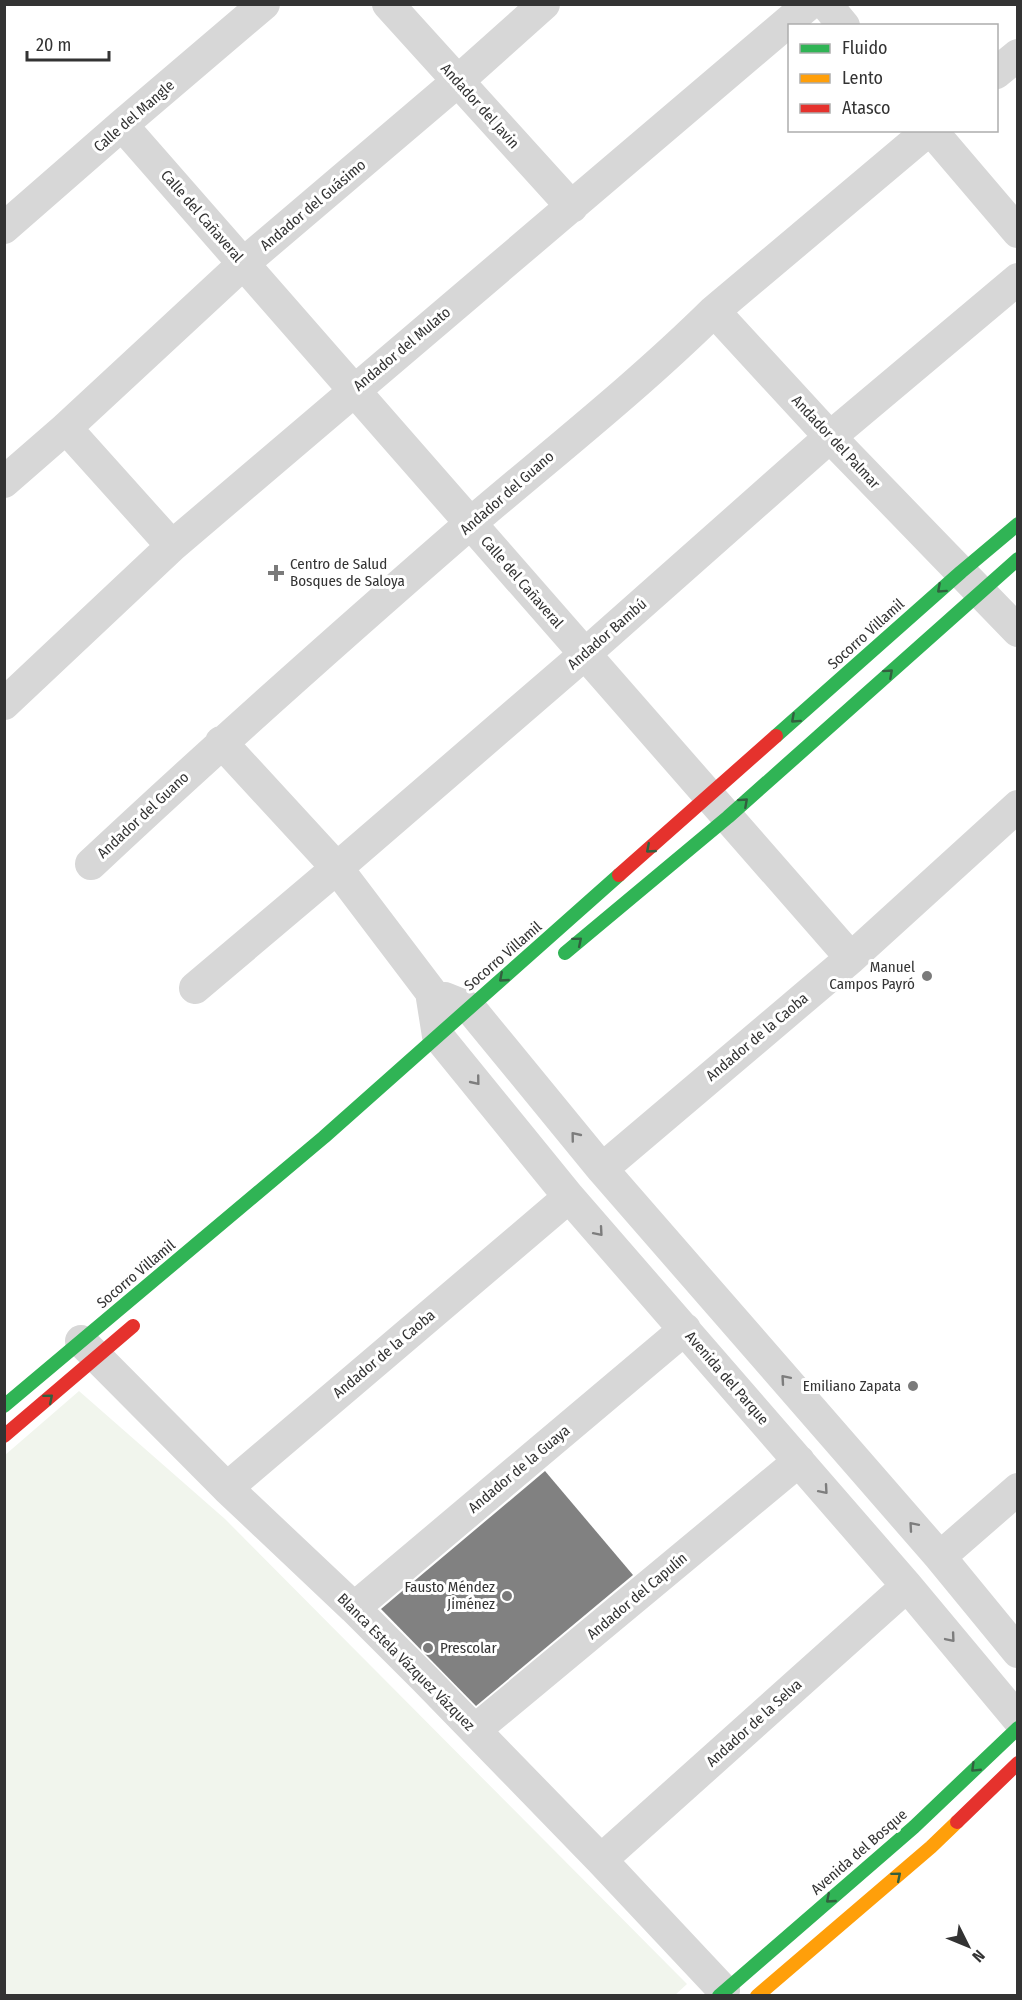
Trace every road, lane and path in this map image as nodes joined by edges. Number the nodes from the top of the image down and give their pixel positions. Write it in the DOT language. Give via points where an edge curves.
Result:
graph roads {
  1 [pos="264,4"];
  2 [pos="388,4"];
  3 [pos="544,4"];
  4 [pos="809,4"];
  5 [pos="826,4"];
  6 [pos="842,24"];
  7 [pos="1017,55"];
  8 [pos="998,71"];
  9 [pos="458,81"];
  10 [pos="122,125"];
  11 [pos="928,132"];
  12 [pos="932,132"];
  13 [pos="572,207"];
  14 [pos="4,228"];
  15 [pos="1017,232"];
  16 [pos="243,263"];
  17 [pos="1017,279"];
  18 [pos="714,311"];
  19 [pos="354,389"];
  20 [pos="66,428"];
  21 [pos="830,437"];
  22 [pos="4,482"];
  23 [pos="471,524"];
  24 [pos="172,546"];
  25 [pos="1013,550"];
  26 [pos="970,582"];
  27 [pos="1017,631"];
  28 [pos="585,654"];
  29 [pos="4,704"];
  30 [pos="221,742"];
  31 [pos="718,806"];
  32 [pos="1017,806"];
  33 [pos="91,864"];
  34 [pos="337,868"];
  35 [pos="851,958"];
  36 [pos="554,961"];
  37 [pos="195,988"];
  38 [pos="431,992"];
  39 [pos="479,1018"];
  40 [pos="447,1046"];
  41 [pos="602,1169"];
  42 [pos="569,1197"];
  43 [pos="141,1319"];
  44 [pos="685,1329"];
  45 [pos="89,1349"];
  46 [pos="4,1406"];
  47 [pos="4,1436"];
  48 [pos="800,1461"];
  49 [pos="227,1488"];
  50 [pos="1017,1490"];
  51 [pos="940,1557"];
  52 [pos="907,1586"];
  53 [pos="354,1608"];
  54 [pos="1017,1652"];
  55 [pos="1017,1719"];
  56 [pos="1017,1728"];
  57 [pos="475,1730"];
  58 [pos="1017,1763"];
  59 [pos="601,1860"];
  60 [pos="768,1984"];
  61 [pos="721,1993"];
  1 -- 10 [label="street, Calle del Mangle"];
  2 -- 9 [label="street, Andador del Javin"];
  3 -- 9 [label="street, Andador del Guásimo"];
  4 -- 13 [label="street, Andador del Mulato"];
  5 -- 6 [label="street"];
  7 -- 8 [label="street"];
  9 -- 13 [label="street, Andador del Javin"];
  9 -- 16 [label="street, Andador del Guásimo"];
  10 -- 14 [label="street, Calle del Mangle"];
  10 -- 16 [label="street, Calle del Cañaveral"];
  11 -- 18 [label="street, Andador del Guano"];
  12 -- 15 [label="street"];
  13 -- 19 [label="street, Andador del Mulato"];
  16 -- 19 [label="street, Calle del Cañaveral"];
  16 -- 20 [label="street, Andador del Guásimo"];
  17 -- 21 [label="street, Andador Bambú"];
  18 -- 21 [label="street, Andador del Palmar"];
  18 -- 23 [label="street, Andador del Guano" via="681,344"];
  19 -- 23 [label="street, Calle del Cañaveral"];
  19 -- 24 [label="street, Andador del Mulato"];
  20 -- 22 [label="street, Andador del Guásimo"];
  20 -- 24 [label="street"];
  21 -- 26 [label="street, Andador del Palmar"];
  21 -- 28 [label="street, Andador Bambú"];
  23 -- 28 [label="street, Calle del Cañaveral"];
  23 -- 30 [label="street, Andador del Guano"];
  24 -- 29 [label="street, Andador del Mulato"];
  25 -- 26 [label="street, Socorro Villamil"];
  25 -- 26 [label="street, Socorro Villamil"];
  26 -- 27 [label="street, Andador del Palmar"];
  26 -- 31 [label="street, Socorro Villamil, one-way"];
  31 -- 26 [label="street, Socorro Villamil, one-way"];
  28 -- 31 [label="street, Calle del Cañaveral"];
  28 -- 34 [label="street, Andador Bambú"];
  30 -- 33 [label="street, Andador del Guano"];
  30 -- 34 [label="street"];
  31 -- 35 [label="street, Calle del Cañaveral"];
  36 -- 31 [label="street, Socorro Villamil, one-way"];
  31 -- 39 [label="street, Socorro Villamil, one-way"];
  32 -- 35 [label="street, Andador de la Caoba"];
  34 -- 37 [label="street, Andador Bambú"];
  34 -- 38 [label="street"];
  35 -- 41 [label="street, Andador de la Caoba"];
  38 -- 39 [label="street"];
  38 -- 40 [label="street"];
  39 -- 40 [label="street, Socorro Villamil"];
  41 -- 39 [label="street, one-way"];
  40 -- 42 [label="street, Avenida del Parque, one-way"];
  40 -- 45 [label="street, Socorro Villamil" via="324,1137"];
  51 -- 41 [label="street, one-way"];
  42 -- 44 [label="street, Avenida del Parque, one-way"];
  42 -- 49 [label="street, Andador de la Caoba"];
  43 -- 45 [label="street, Socorro Villamil"];
  44 -- 48 [label="street, Avenida del Parque"];
  44 -- 53 [label="street, Andador de la Guaya"];
  45 -- 46 [label="street, Socorro Villamil"];
  47 -- 45 [label="street, Socorro Villamil, one-way"];
  45 -- 49 [label="street, Blanca Estela Vázquez Vázquez"];
  48 -- 52 [label="street, Avenida del Parque, one-way"];
  48 -- 57 [label="street, Andador del Capulín"];
  49 -- 53 [label="street, Blanca Estela Vázquez Vázquez"];
  50 -- 51 [label="street"];
  51 -- 54 [label="street"];
  52 -- 55 [label="street, Avenida del Parque, one-way"];
  52 -- 59 [label="street, Andador de la Selva"];
  53 -- 57 [label="street, Blanca Estela Vázquez Vázquez"];
  56 -- 60 [label="street, Avenida del Bosque, one-way" via="914,1827"];
  57 -- 59 [label="street, Blanca Estela Vázquez Vázquez"];
  60 -- 58 [label="street, Avenida del Bosque, one-way" via="931,1847"];
  59 -- 61 [label="street, Blanca Estela Vázquez Vázquez"];
  60 -- 61 [label="street, Avenida del Bosque"];
}
